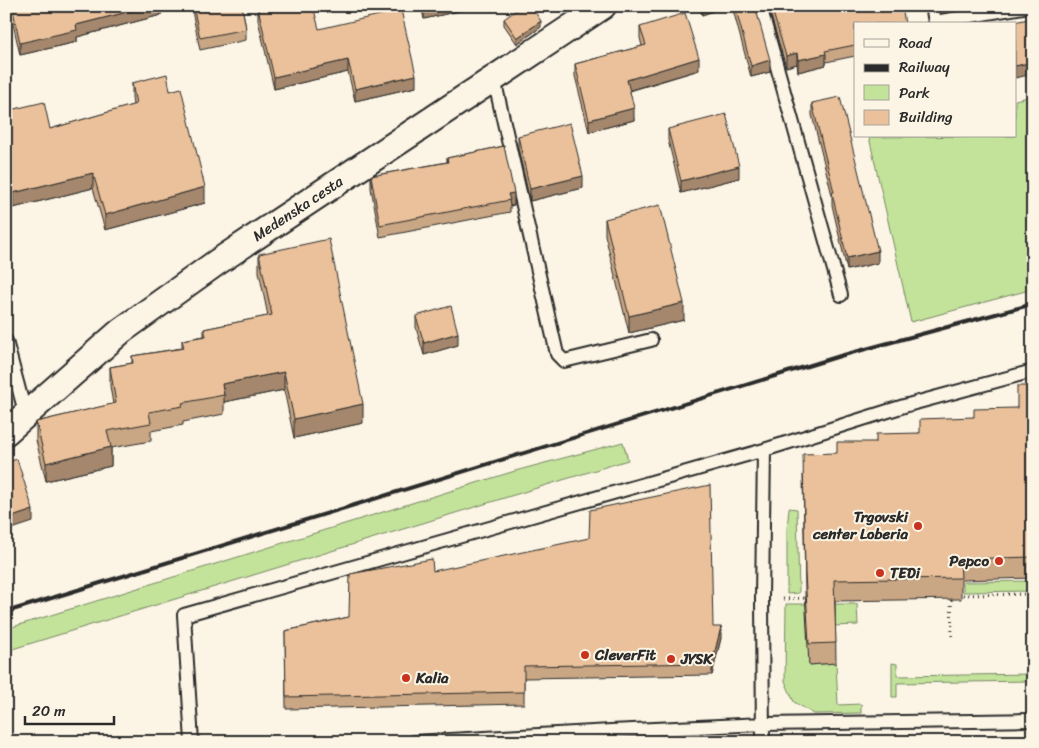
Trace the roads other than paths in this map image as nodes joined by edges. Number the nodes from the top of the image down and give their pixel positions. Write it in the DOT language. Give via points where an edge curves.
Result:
graph roads {
  1 [pos="602,6"];
  2 [pos="760,6"];
  3 [pos="932,6"];
  4 [pos="1029,6"];
  5 [pos="494,79"];
  6 [pos="841,295"];
  7 [pos="651,340"];
  8 [pos="6,341"];
  9 [pos="1033,371"];
  10 [pos="26,416"];
  11 [pos="6,432"];
  12 [pos="764,450"];
  13 [pos="1033,720"];
  14 [pos="763,724"];
  15 [pos="192,742"];
  16 [pos="414,742"];
  17 [pos="763,742"];
  1 -- 5 [label="street, Medenska cesta"];
  2 -- 6 [label="lane"];
  3 -- 4 [label="lane" via="934,22"];
  5 -- 7 [label="lane" via="557,354 564,361"];
  5 -- 10 [label="street, Medenska cesta" via="216,263 121,330"];
  8 -- 10 [label="lane"];
  9 -- 12 [label="lane" via="904,406"];
  10 -- 11 [label="street, Medenska cesta"];
  12 -- 14 [label="lane"];
  12 -- 15 [label="lane" via="184,615"];
  13 -- 14 [label="lane"];
  14 -- 16 [label="lane"];
  14 -- 17 [label="lane"];
}
